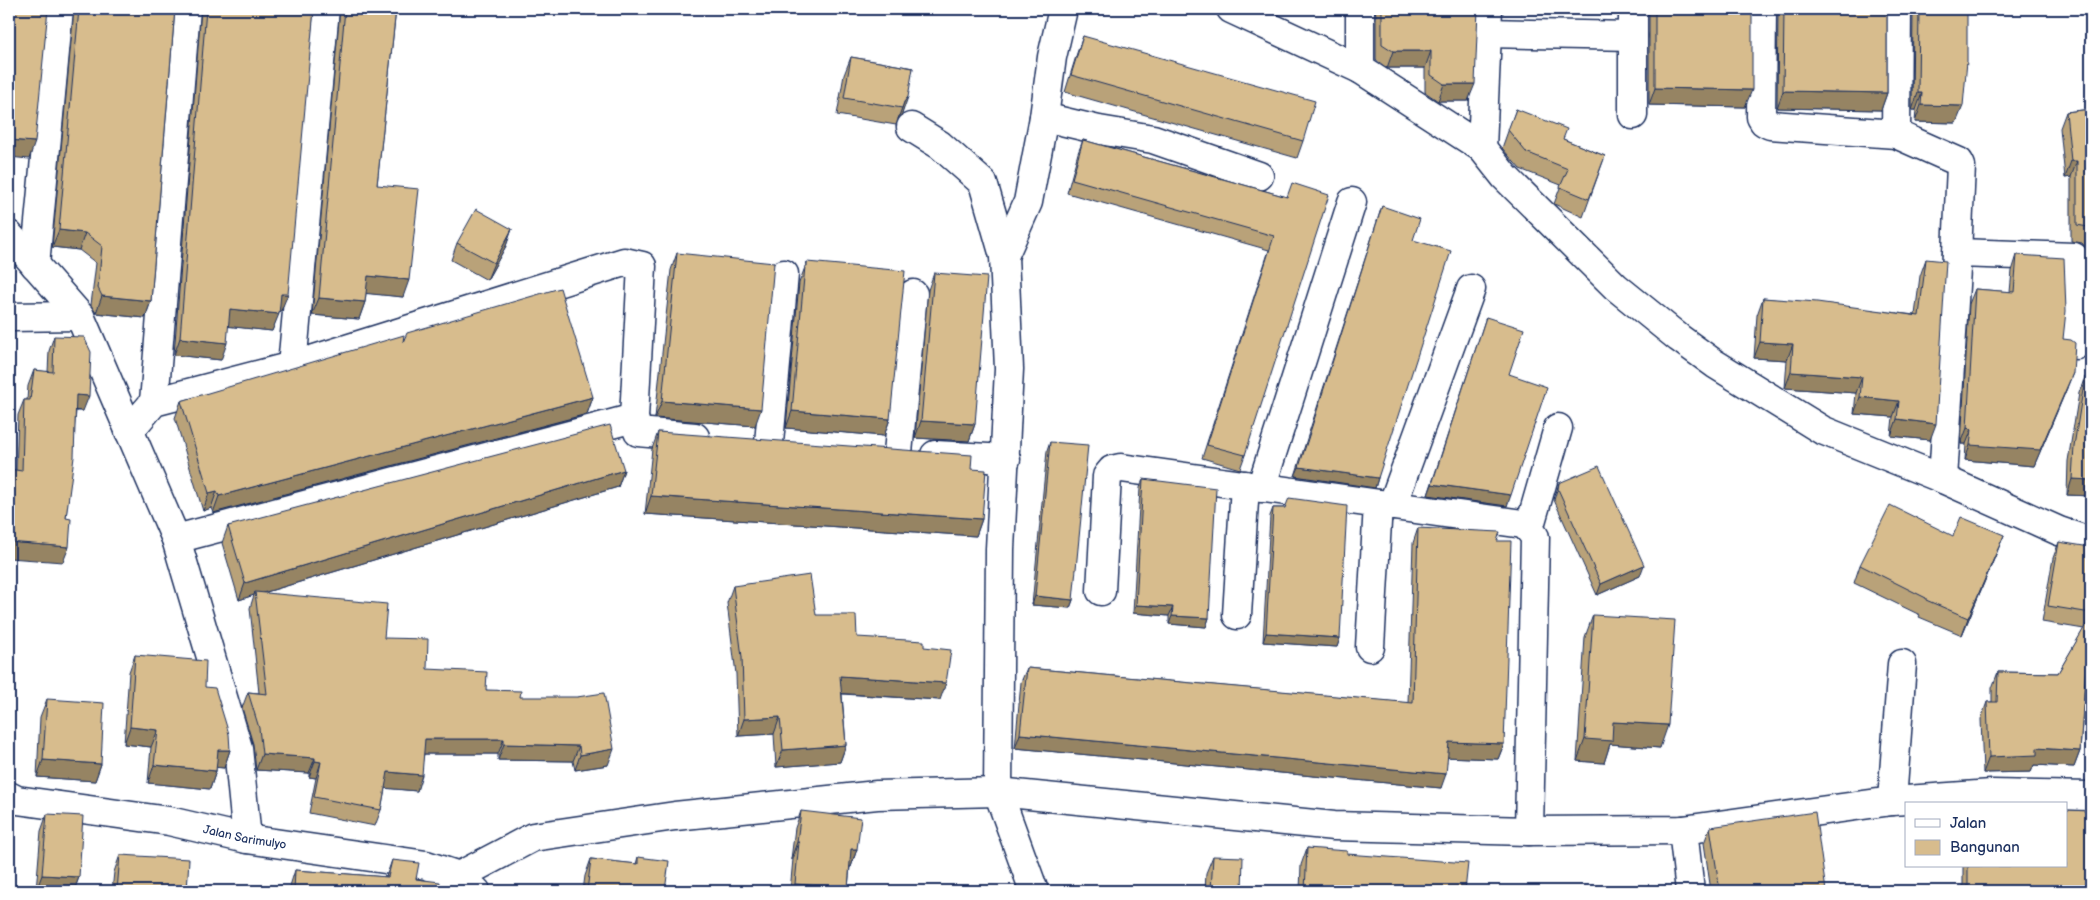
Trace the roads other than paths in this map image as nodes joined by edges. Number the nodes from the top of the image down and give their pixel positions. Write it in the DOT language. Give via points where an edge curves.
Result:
graph roads {
  1 [pos="59,9"];
  2 [pos="186,9"];
  3 [pos="325,9"];
  4 [pos="1063,9"];
  5 [pos="1230,9"];
  6 [pos="1360,9"];
  7 [pos="1632,9"];
  8 [pos="1762,9"];
  9 [pos="1897,9"];
  10 [pos="1488,21"];
  11 [pos="1633,36"];
  12 [pos="1360,69"];
  13 [pos="1633,115"];
  14 [pos="1044,117"];
  15 [pos="912,127"];
  16 [pos="1896,134"];
  17 [pos="1482,148"];
  18 [pos="1259,176"];
  19 [pos="1352,202"];
  20 [pos="9,235"];
  21 [pos="1958,253"];
  22 [pos="1004,256"];
  23 [pos="2083,257"];
  24 [pos="35,265"];
  25 [pos="784,274"];
  26 [pos="1471,289"];
  27 [pos="913,294"];
  28 [pos="80,316"];
  29 [pos="9,317"];
  30 [pos="2076,345"];
  31 [pos="292,366"];
  32 [pos="154,402"];
  33 [pos="634,418"];
  34 [pos="1558,428"];
  35 [pos="129,431"];
  36 [pos="769,443"];
  37 [pos="798,446"];
  38 [pos="1006,459"];
  39 [pos="1943,479"];
  40 [pos="1253,487"];
  41 [pos="1385,505"];
  42 [pos="1529,529"];
  43 [pos="176,539"];
  44 [pos="2091,542"];
  45 [pos="1100,591"];
  46 [pos="1237,615"];
  47 [pos="1370,646"];
  48 [pos="1902,664"];
  49 [pos="998,792"];
  50 [pos="2091,796"];
  51 [pos="1892,801"];
  52 [pos="11,805"];
  53 [pos="1683,830"];
  54 [pos="1529,831"];
  55 [pos="247,839"];
  56 [pos="467,884"];
  57 [pos="1034,891"];
  58 [pos="1690,891"];
  1 -- 24 [label="street"];
  2 -- 32 [label="street"];
  3 -- 31 [label="street"];
  4 -- 14 [label="street" via="1052,57"];
  5 -- 12 [label="street"];
  6 -- 12 [label="street"];
  7 -- 11 [label="street"];
  8 -- 16 [label="street" via="1761,117 1764,122"];
  9 -- 16 [label="street"];
  10 -- 11 [label="street"];
  10 -- 17 [label="street"];
  11 -- 13 [label="street"];
  12 -- 17 [label="street"];
  14 -- 18 [label="street" via="1152,139"];
  14 -- 22 [label="street" via="1028,202"];
  15 -- 22 [label="street" via="940,144 983,183"];
  16 -- 21 [label="street" via="1960,164"];
  17 -- 39 [label="street" via="1505,177 1616,287 1678,338 1822,430"];
  19 -- 40 [label="street"];
  20 -- 24 [label="street"];
  21 -- 23 [label="street"];
  21 -- 39 [label="street"];
  22 -- 38 [label="street" via="1009,369"];
  23 -- 30 [label="street"];
  24 -- 28 [label="street"];
  25 -- 36 [label="street"];
  26 -- 41 [label="street"];
  27 -- 38 [label="street" via="888,452"];
  28 -- 29 [label="street"];
  28 -- 35 [label="street"];
  31 -- 32 [label="street"];
  31 -- 33 [label="street" via="624,262 642,266"];
  32 -- 35 [label="street"];
  33 -- 36 [label="street" via="638,432"];
  33 -- 43 [label="street"];
  34 -- 42 [label="street"];
  35 -- 43 [label="street"];
  36 -- 37 [label="street"];
  38 -- 49 [label="street" via="1000,549"];
  39 -- 44 [label="street"];
  40 -- 41 [label="street"];
  40 -- 45 [label="street" via="1121,468 1112,470 1107,476"];
  40 -- 46 [label="street"];
  41 -- 42 [label="street" via="1523,524"];
  41 -- 47 [label="street"];
  42 -- 54 [label="street" via="1535,537"];
  43 -- 55 [label="street" via="238,748"];
  48 -- 51 [label="street"];
  49 -- 54 [label="street" via="1334,826"];
  49 -- 56 [label="street" via="877,796 675,816 533,837"];
  49 -- 57 [label="street"];
  50 -- 51 [label="street" via="1992,794"];
  51 -- 53 [label="street"];
  52 -- 55 [label="street, Jalan Sarimulyo" via="169,820"];
  53 -- 54 [label="street"];
  53 -- 58 [label="street"];
  55 -- 56 [label="street, Jalan Sarimulyo" via="426,865"];
}
